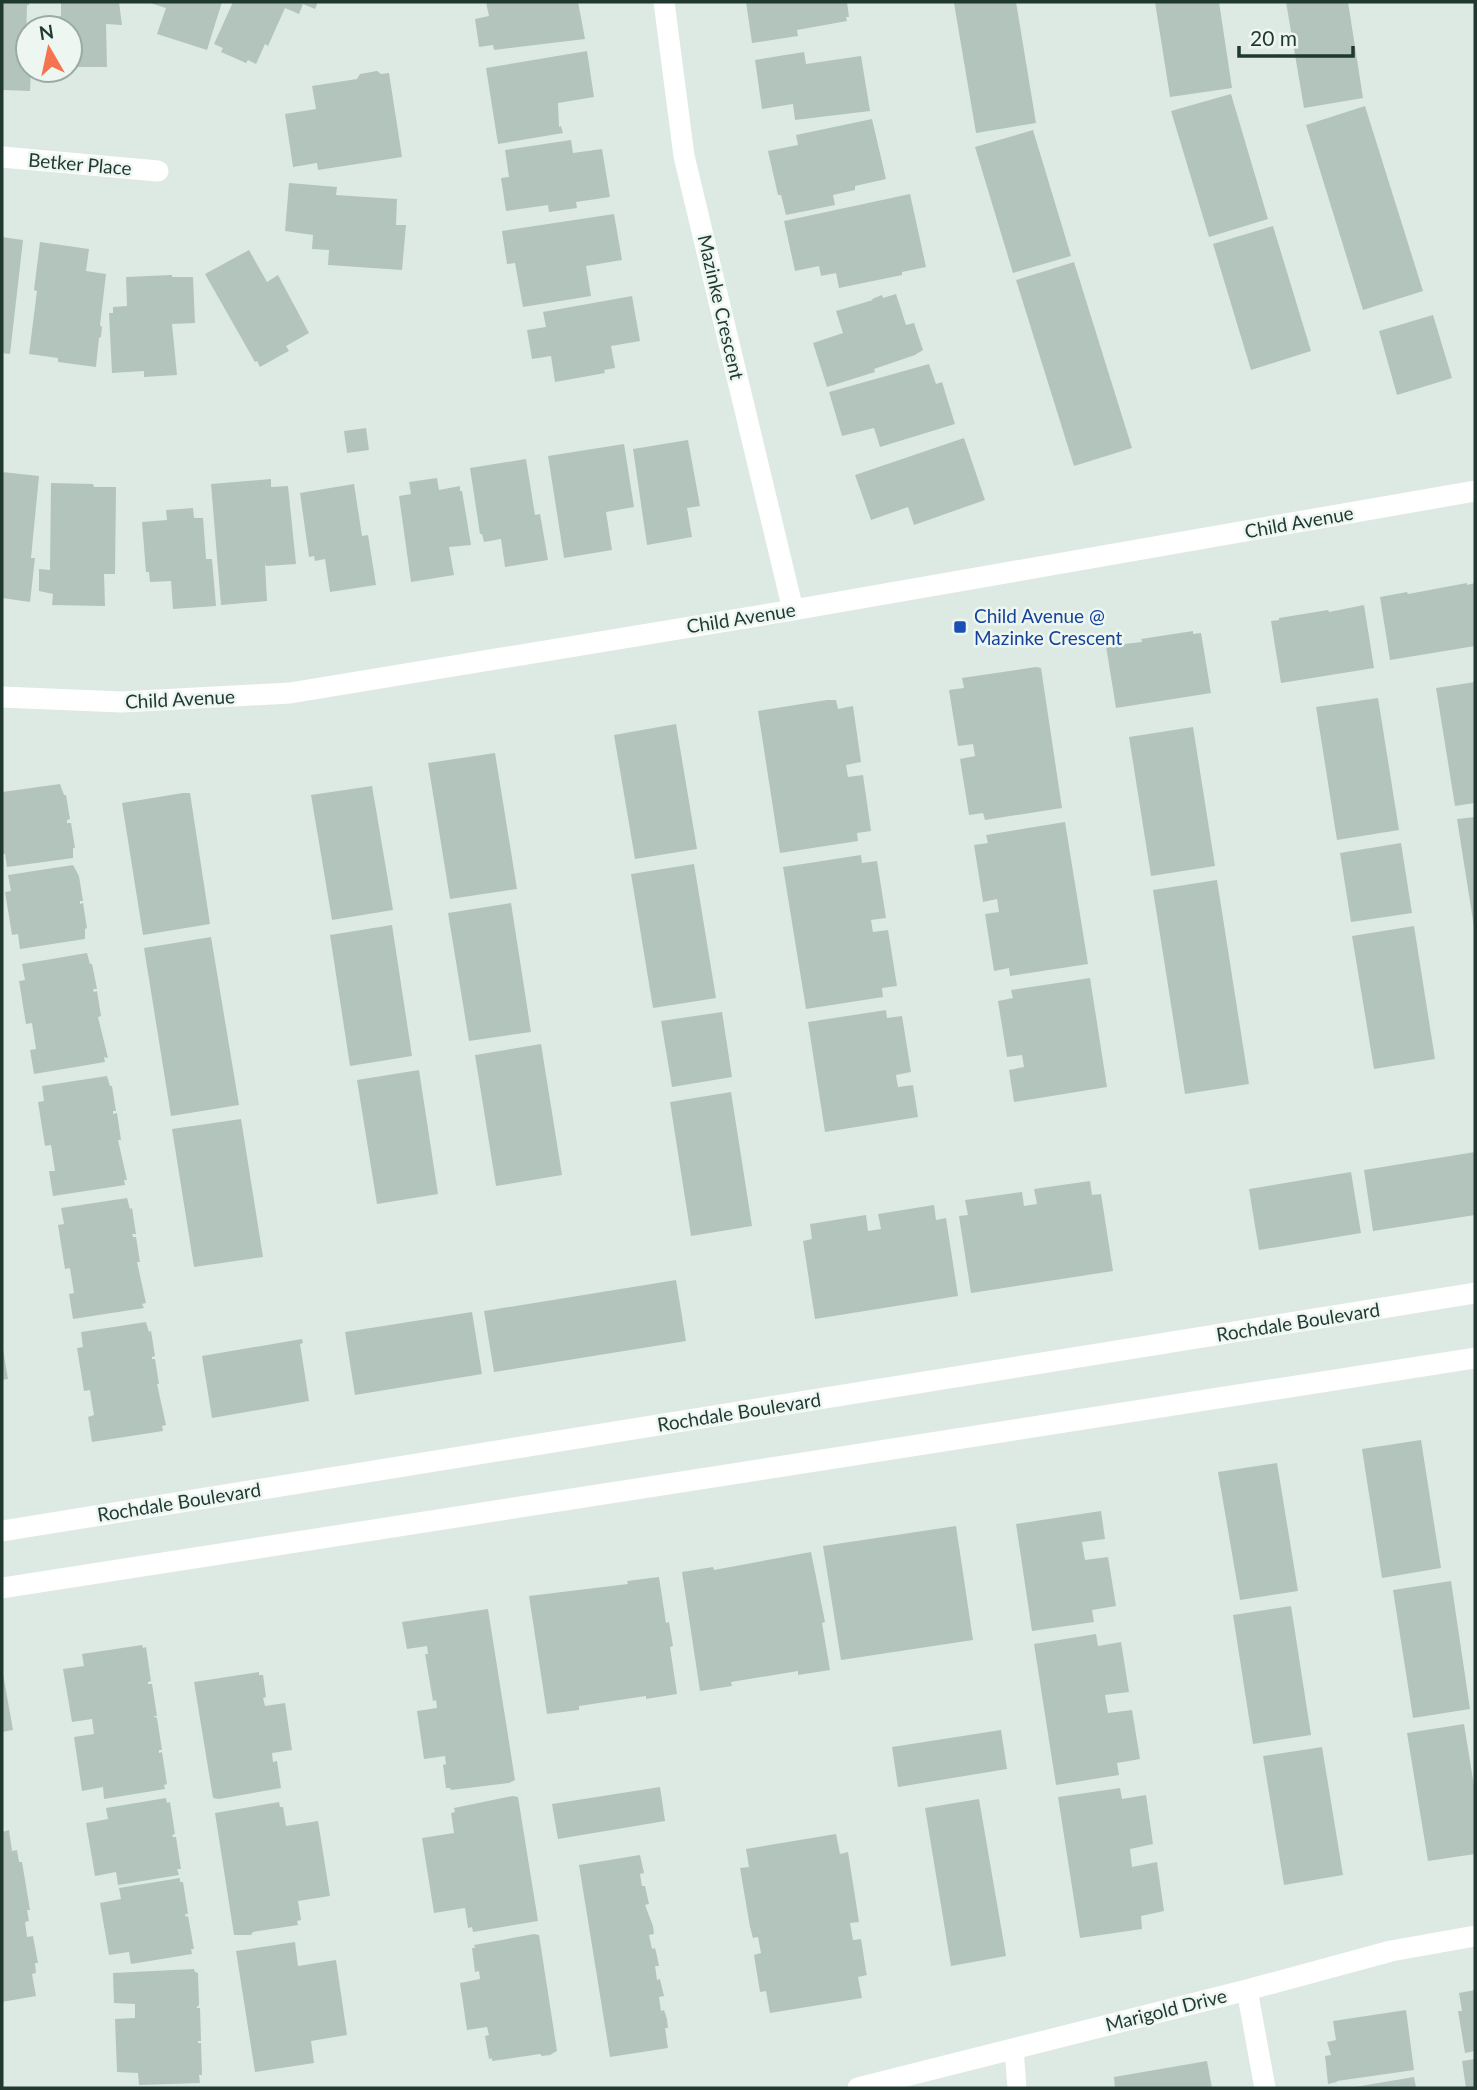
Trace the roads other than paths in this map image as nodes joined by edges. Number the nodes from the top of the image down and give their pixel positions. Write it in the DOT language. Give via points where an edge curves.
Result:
graph roads {
  1 [pos="664,2"];
  2 [pos="2,157"];
  3 [pos="158,171"];
  4 [pos="1475,491"];
  5 [pos="793,610"];
  6 [pos="2,697"];
  7 [pos="1475,1293"];
  8 [pos="1475,1358"];
  9 [pos="2,1531"];
  10 [pos="2,1588"];
  11 [pos="1475,1936"];
  12 [pos="1247,1990"];
  13 [pos="1014,2048"];
  14 [pos="858,2088"];
  15 [pos="1017,2088"];
  16 [pos="1265,2088"];
  1 -- 5 [label="street, Mazinke Crescent" via="684,156"];
  2 -- 3 [label="street, Betker Place"];
  4 -- 5 [label="street, Child Avenue"];
  5 -- 6 [label="street, Child Avenue" via="290,693 122,702"];
  7 -- 9 [label="street, Rochdale Boulevard"];
  8 -- 10 [label="street"];
  11 -- 12 [label="street, Marigold Drive" via="1391,1951"];
  12 -- 13 [label="street, Marigold Drive"];
  12 -- 16 [label="street"];
  13 -- 14 [label="street, Marigold Drive"];
  13 -- 15 [label="lane"];
}
